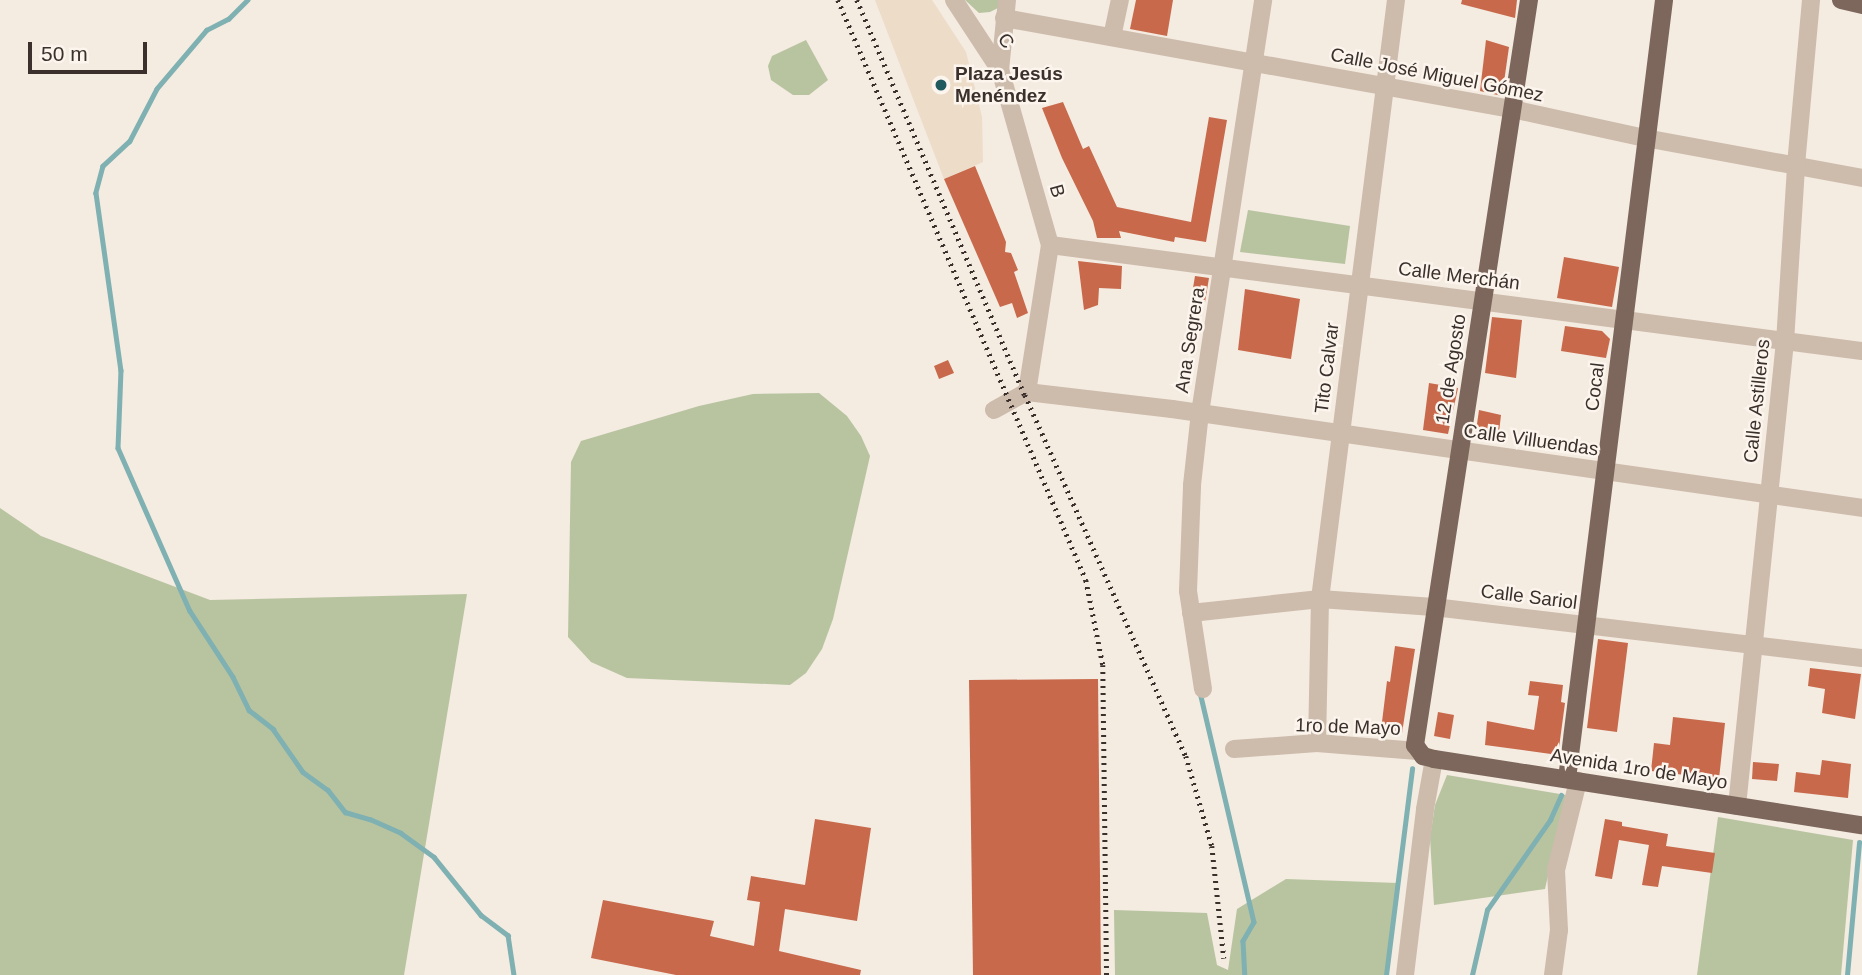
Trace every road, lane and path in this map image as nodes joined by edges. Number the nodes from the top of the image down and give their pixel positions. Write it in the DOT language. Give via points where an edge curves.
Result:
graph roads {
  1 [pos="954,0"];
  2 [pos="1007,0"];
  3 [pos="1120,0"];
  4 [pos="1264,0"];
  5 [pos="1396,0"];
  6 [pos="1529,0"];
  7 [pos="1664,0"];
  8 [pos="1811,0"];
  9 [pos="1841,0"];
  10 [pos="1862,5"];
  11 [pos="1004,18"];
  12 [pos="1112,37"];
  13 [pos="1255,62"];
  14 [pos="1000,70"];
  15 [pos="1385,86"];
  16 [pos="1512,109"];
  17 [pos="1645,138"];
  18 [pos="1796,166"];
  19 [pos="1862,178"];
  20 [pos="1050,245"];
  21 [pos="1223,267"];
  22 [pos="1359,284"];
  23 [pos="1483,299"];
  24 [pos="1625,319"];
  25 [pos="1785,342"];
  26 [pos="1862,351"];
  27 [pos="1026,393"];
  28 [pos="994,410"];
  29 [pos="1200,413"];
  30 [pos="1340,433"];
  31 [pos="1459,451"];
  32 [pos="1605,472"];
  33 [pos="1768,495"];
  34 [pos="1862,508"];
  35 [pos="1320,599"];
  36 [pos="1434,607"];
  37 [pos="1191,614"];
  38 [pos="1588,626"];
  39 [pos="1755,645"];
  40 [pos="1862,658"];
  41 [pos="1203,689"];
  42 [pos="1317,743"];
  43 [pos="1234,749"];
  44 [pos="1422,752"];
  45 [pos="1573,780"];
  46 [pos="1737,806"];
  47 [pos="1862,817"];
  48 [pos="1862,825"];
  49 [pos="1405,975"];
  50 [pos="1553,975"];
  1 -- 14 [label="street, C"];
  2 -- 11 [label="street, B"];
  3 -- 12 [label="street"];
  4 -- 13 [label="street, Ana Segrera"];
  5 -- 15 [label="street, Tito Calvar"];
  6 -- 16 [label="main road, 12 de Agosto"];
  7 -- 17 [label="main road, Cocal"];
  8 -- 18 [label="street, Calle Astilleros"];
  9 -- 10 [label="main road"];
  11 -- 12 [label="street, Calle José Miguel Gómez"];
  11 -- 14 [label="street, B"];
  12 -- 13 [label="street, Calle José Miguel Gómez"];
  13 -- 15 [label="street, Calle José Miguel Gómez"];
  13 -- 21 [label="street, Ana Segrera"];
  14 -- 20 [label="street, B"];
  15 -- 16 [label="street, Calle José Miguel Gómez"];
  15 -- 22 [label="street, Tito Calvar"];
  16 -- 17 [label="street, Calle José Miguel Gómez"];
  16 -- 23 [label="main road, 12 de Agosto"];
  17 -- 18 [label="street, Calle José Miguel Gómez"];
  17 -- 24 [label="main road, Cocal"];
  18 -- 19 [label="street, Calle José Miguel Gómez"];
  18 -- 25 [label="street, Calle Astilleros"];
  20 -- 21 [label="street, Calle Merchán"];
  20 -- 27 [label="street, B"];
  21 -- 22 [label="street, Calle Merchán"];
  21 -- 29 [label="street, Ana Segrera"];
  22 -- 23 [label="street, Calle Merchán"];
  22 -- 30 [label="street, Tito Calvar"];
  23 -- 24 [label="street, Calle Merchán"];
  23 -- 31 [label="main road, 12 de Agosto"];
  24 -- 25 [label="street, Calle Merchán"];
  24 -- 32 [label="main road, Cocal"];
  25 -- 26 [label="street, Calle Merchán"];
  25 -- 33 [label="street, Calle Astilleros"];
  27 -- 28 [label="street"];
  27 -- 29 [label="street, Calle Villuendas"];
  29 -- 30 [label="street, Calle Villuendas"];
  29 -- 37 [label="street, Ana Segrera" via="1192,485"];
  30 -- 31 [label="street, Calle Villuendas"];
  30 -- 35 [label="street, Tito Calvar"];
  31 -- 32 [label="street, Calle Villuendas"];
  31 -- 36 [label="main road, 12 de Agosto"];
  32 -- 33 [label="street, Calle Villuendas"];
  32 -- 38 [label="main road, Cocal"];
  33 -- 34 [label="street, Calle Villuendas"];
  33 -- 39 [label="street, Calle Astilleros"];
  35 -- 36 [label="street, Calle Sariol"];
  35 -- 37 [label="street, Calle Sariol"];
  35 -- 42 [label="street, Tito Calvar"];
  36 -- 38 [label="street, Calle Sariol"];
  36 -- 44 [label="main road, 12 de Agosto"];
  37 -- 41 [label="street, Ana Segrera"];
  38 -- 39 [label="street, Calle Sariol"];
  38 -- 45 [label="main road, Cocal"];
  39 -- 40 [label="street, Calle Sariol"];
  39 -- 46 [label="street, Calle Astilleros"];
  42 -- 43 [label="street, 1ro de Mayo"];
  42 -- 44 [label="street, 1ro de Mayo"];
  44 -- 45 [label="main road, Avenida 1ro de Mayo"];
  44 -- 49 [label="street, 12 de Agosto"];
  45 -- 46 [label="main road, Avenida 1ro de Mayo"];
  45 -- 50 [label="street, Cocal" via="1556,870 1559,930"];
  46 -- 48 [label="main road, Avenida 1ro de Mayo"];
  47 -- 48 [label="street"];
}
